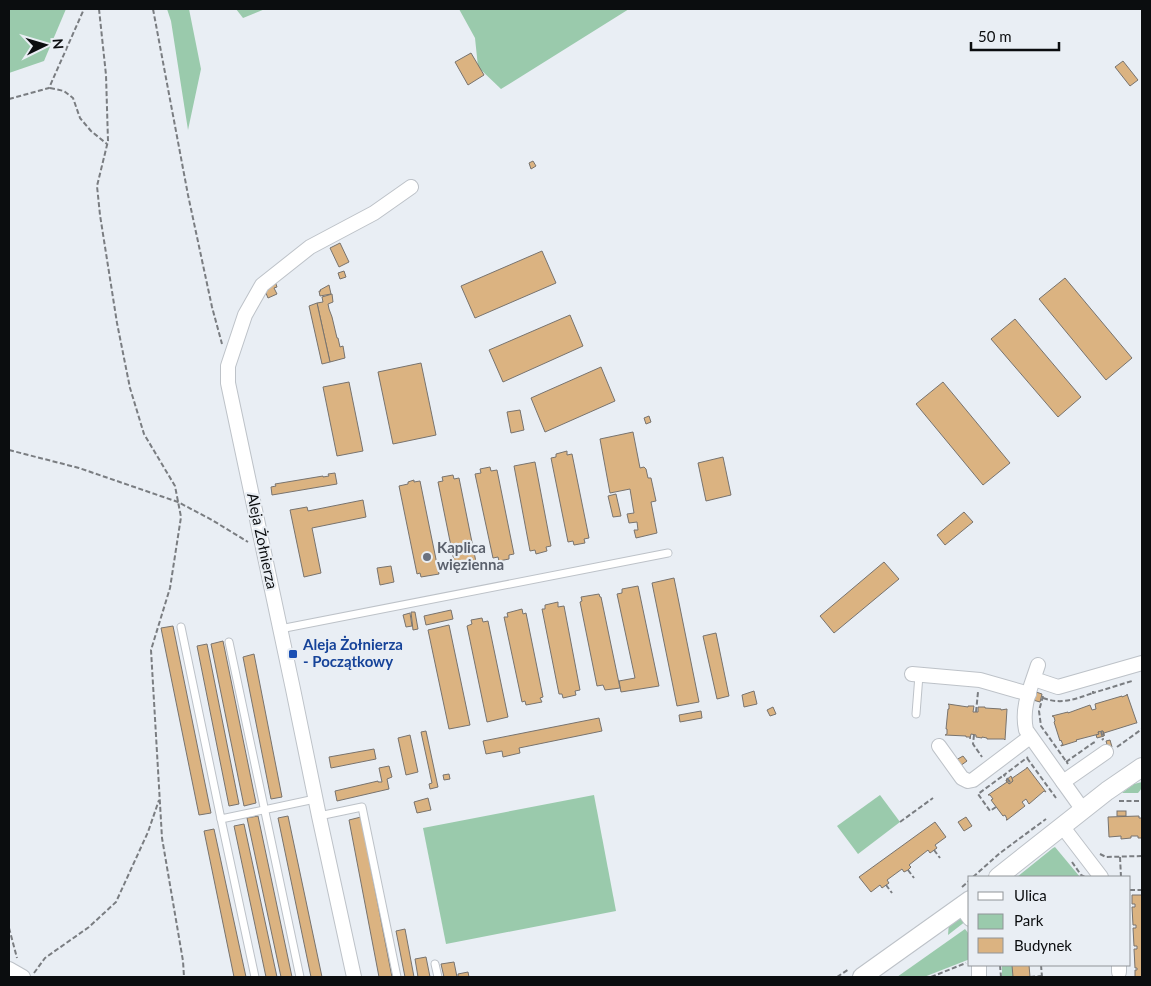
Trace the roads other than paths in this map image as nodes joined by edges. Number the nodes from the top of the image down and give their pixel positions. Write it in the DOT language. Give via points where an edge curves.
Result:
graph roads {
  1 [pos="411,187"];
  2 [pos="668,553"];
  3 [pos="181,627"];
  4 [pos="280,629"];
  5 [pos="229,642"];
  6 [pos="1142,663"];
  7 [pos="1038,665"];
  8 [pos="916,675"];
  9 [pos="1034,679"];
  10 [pos="1029,694"];
  11 [pos="916,714"];
  12 [pos="1030,737"];
  13 [pos="939,746"];
  14 [pos="1111,750"];
  15 [pos="1142,767"];
  16 [pos="1069,778"];
  17 [pos="315,799"];
  18 [pos="265,809"];
  19 [pos="1084,810"];
  20 [pos="319,816"];
  21 [pos="221,818"];
  22 [pos="1062,826"];
  23 [pos="999,876"];
  24 [pos="1100,876"];
  25 [pos="967,908"];
  26 [pos="435,964"];
  27 [pos="255,977"];
  28 [pos="300,977"];
  29 [pos="354,977"];
  30 [pos="397,977"];
  31 [pos="438,977"];
  32 [pos="862,977"];
  1 -- 4 [label="street, Aleja Żołnierza" via="374,213 310,247 262,285 245,315 228,366 228,383"];
  2 -- 4 [label="lane"];
  3 -- 21 [label="lane"];
  4 -- 17 [label="street, Aleja Żołnierza"];
  5 -- 18 [label="lane"];
  6 -- 9 [label="street" via="1058,687"];
  7 -- 9 [label="street"];
  8 -- 10 [label="street" via="980,680"];
  8 -- 11 [label="lane"];
  9 -- 10 [label="street"];
  10 -- 12 [label="street" via="1024,721"];
  12 -- 13 [label="street" via="974,780 962,778"];
  12 -- 16 [label="street"];
  14 -- 16 [label="street"];
  15 -- 19 [label="street"];
  16 -- 19 [label="street"];
  17 -- 18 [label="lane"];
  17 -- 20 [label="street, Aleja Żołnierza"];
  18 -- 21 [label="lane"];
  18 -- 28 [label="lane"];
  19 -- 22 [label="street"];
  20 -- 29 [label="street, Aleja Żołnierza"];
  20 -- 30 [label="lane" via="362,807"];
  21 -- 27 [label="lane"];
  22 -- 23 [label="street"];
  22 -- 24 [label="street"];
  25 -- 32 [label="street"];
  26 -- 31 [label="lane"];
}
